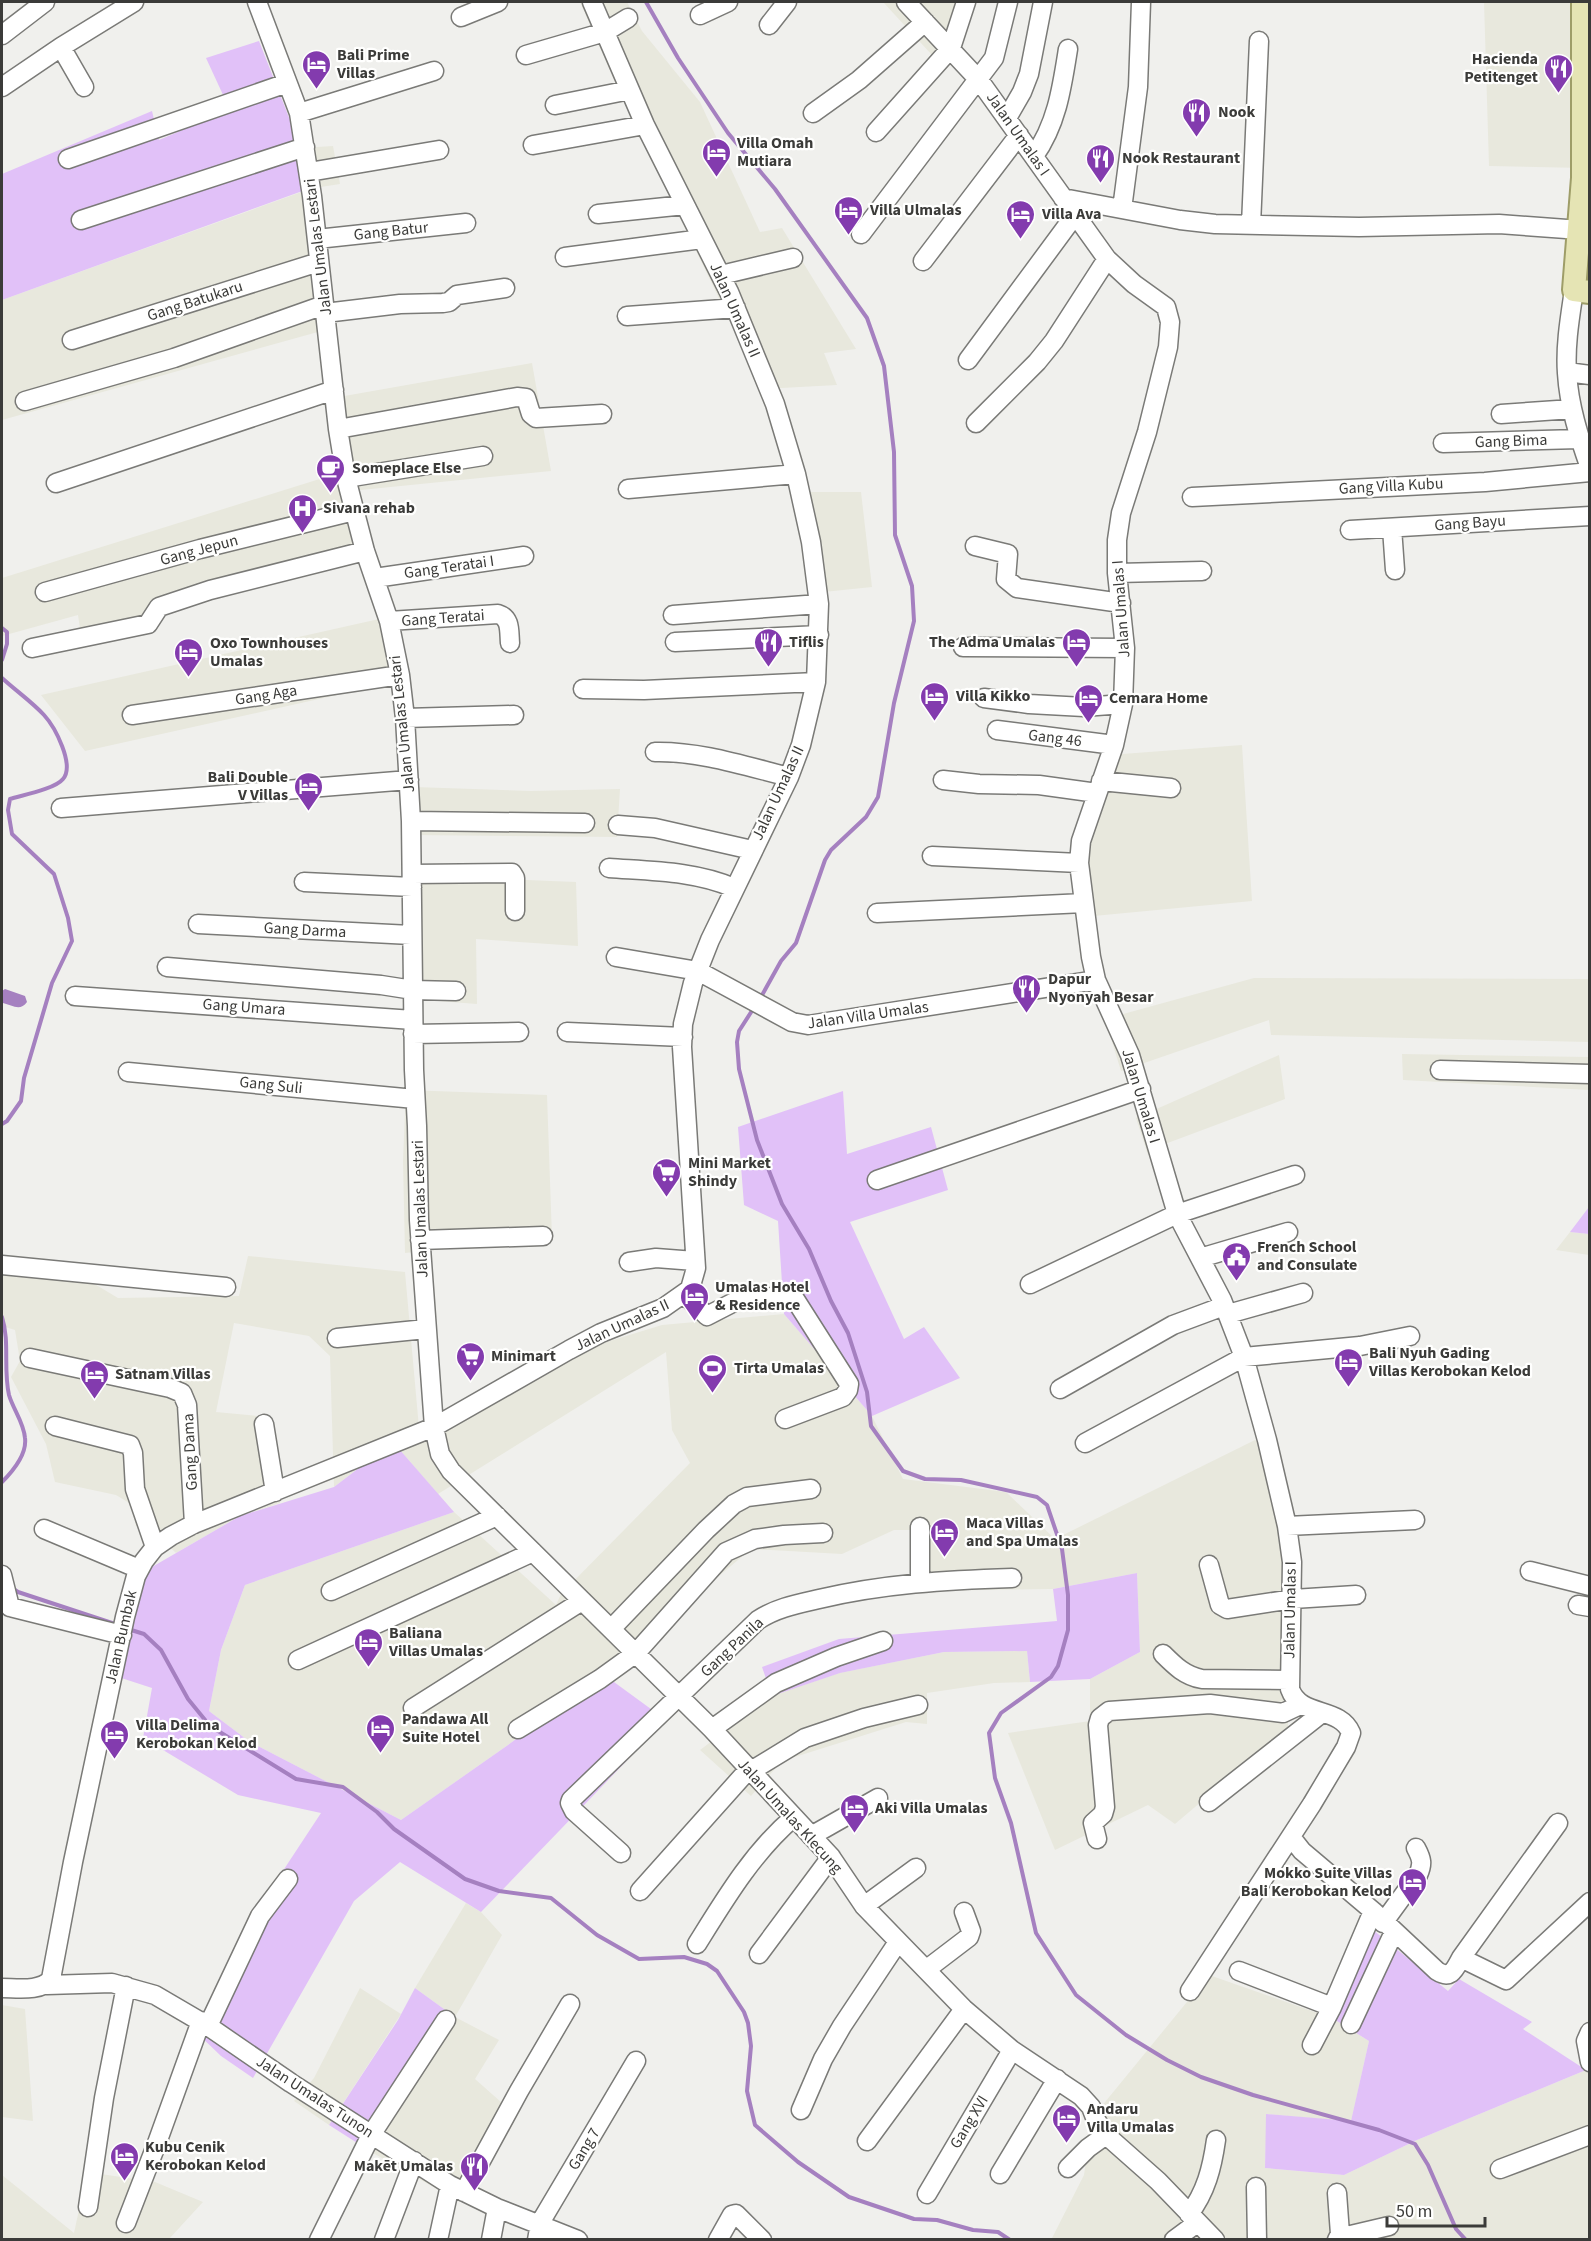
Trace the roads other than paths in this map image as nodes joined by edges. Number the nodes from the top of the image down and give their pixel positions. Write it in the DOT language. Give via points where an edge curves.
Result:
graph roads {
  1 [pos="45,2"];
  2 [pos="134,2"];
  3 [pos="257,2"];
  4 [pos="498,2"];
  5 [pos="592,2"];
  6 [pos="728,2"];
  7 [pos="787,2"];
  8 [pos="906,2"];
  9 [pos="966,2"];
  10 [pos="1008,2"];
  11 [pos="1043,2"];
  12 [pos="1141,2"];
  13 [pos="1583,2"];
  14 [pos="700,15"];
  15 [pos="461,17"];
  16 [pos="628,18"];
  17 [pos="926,22"];
  18 [pos="769,25"];
  19 [pos="605,32"];
  20 [pos="2,35"];
  21 [pos="1259,41"];
  22 [pos="61,47"];
  23 [pos="951,48"];
  24 [pos="1068,50"];
  25 [pos="526,55"];
  26 [pos="434,71"];
  27 [pos="979,80"];
  28 [pos="1586,81"];
  29 [pos="287,83"];
  30 [pos="2,87"];
  31 [pos="84,87"];
  32 [pos="630,90"];
  33 [pos="555,105"];
  34 [pos="299,113"];
  35 [pos="813,113"];
  36 [pos="1007,118"];
  37 [pos="645,125"];
  38 [pos="876,132"];
  39 [pos="1019,135"];
  40 [pos="533,145"];
  41 [pos="305,147"];
  42 [pos="439,150"];
  43 [pos="1034,156"];
  44 [pos="68,159"];
  45 [pos="309,172"];
  46 [pos="1063,198"];
  47 [pos="685,204"];
  48 [pos="1122,209"];
  49 [pos="598,214"];
  50 [pos="1075,216"];
  51 [pos="81,220"];
  52 [pos="466,223"];
  53 [pos="1251,225"];
  54 [pos="1580,230"];
  55 [pos="861,234"];
  56 [pos="316,239"];
  57 [pos="702,239"];
  58 [pos="565,257"];
  59 [pos="793,258"];
  60 [pos="1107,260"];
  61 [pos="922,261"];
  62 [pos="318,262"];
  63 [pos="721,275"];
  64 [pos="505,288"];
  65 [pos="1582,291"];
  66 [pos="736,308"];
  67 [pos="325,309"];
  68 [pos="627,316"];
  69 [pos="72,340"];
  70 [pos="968,360"];
  71 [pos="1567,372"];
  72 [pos="1590,375"];
  73 [pos="333,390"];
  74 [pos="24,401"];
  75 [pos="1572,409"];
  76 [pos="602,414"];
  77 [pos="1501,414"];
  78 [pos="976,423"];
  79 [pos="338,429"];
  80 [pos="1579,439"];
  81 [pos="1443,442"];
  82 [pos="483,456"];
  83 [pos="1590,470"];
  84 [pos="796,474"];
  85 [pos="345,478"];
  86 [pos="56,483"];
  87 [pos="628,489"];
  88 [pos="1192,497"];
  89 [pos="354,511"];
  90 [pos="1590,516"];
  91 [pos="1392,528"];
  92 [pos="1350,531"];
  93 [pos="975,546"];
  94 [pos="365,551"];
  95 [pos="524,556"];
  96 [pos="1395,570"];
  97 [pos="1202,571"];
  98 [pos="1117,573"];
  99 [pos="375,578"];
  100 [pos="45,592"];
  101 [pos="1121,603"];
  102 [pos="819,604"];
  103 [pos="673,615"];
  104 [pos="389,621"];
  105 [pos="819,635"];
  106 [pos="675,642"];
  107 [pos="510,643"];
  108 [pos="963,647"];
  109 [pos="32,648"];
  110 [pos="1125,648"];
  111 [pos="400,675"];
  112 [pos="816,682"];
  113 [pos="583,689"];
  114 [pos="984,698"];
  115 [pos="1123,704"];
  116 [pos="132,715"];
  117 [pos="514,715"];
  118 [pos="405,718"];
  119 [pos="997,730"];
  120 [pos="1114,745"];
  121 [pos="655,752"];
  122 [pos="789,777"];
  123 [pos="409,780"];
  124 [pos="943,780"];
  125 [pos="1099,787"];
  126 [pos="1171,788"];
  127 [pos="61,808"];
  128 [pos="411,821"];
  129 [pos="585,823"];
  130 [pos="618,825"];
  131 [pos="752,850"];
  132 [pos="932,856"];
  133 [pos="1079,863"];
  134 [pos="609,868"];
  135 [pos="412,880"];
  136 [pos="304,882"];
  137 [pos="734,888"];
  138 [pos="1084,903"];
  139 [pos="515,911"];
  140 [pos="877,913"];
  141 [pos="198,924"];
  142 [pos="411,935"];
  143 [pos="616,957"];
  144 [pos="167,967"];
  145 [pos="698,971"];
  146 [pos="1096,980"];
  147 [pos="413,990"];
  148 [pos="456,991"];
  149 [pos="75,996"];
  150 [pos="413,1027"];
  151 [pos="519,1032"];
  152 [pos="567,1032"];
  153 [pos="682,1037"];
  154 [pos="1440,1070"];
  155 [pos="128,1072"];
  156 [pos="1590,1074"];
  157 [pos="1141,1089"];
  158 [pos="415,1099"];
  159 [pos="1295,1175"];
  160 [pos="877,1180"];
  161 [pos="1177,1214"];
  162 [pos="1288,1232"];
  163 [pos="543,1236"];
  164 [pos="420,1240"];
  165 [pos="1200,1258"];
  166 [pos="695,1261"];
  167 [pos="629,1262"];
  168 [pos="2,1265"];
  169 [pos="1030,1284"];
  170 [pos="226,1287"];
  171 [pos="1303,1293"];
  172 [pos="685,1294"];
  173 [pos="1226,1310"];
  174 [pos="426,1329"];
  175 [pos="1410,1336"];
  176 [pos="337,1338"];
  177 [pos="30,1358"];
  178 [pos="1244,1358"];
  179 [pos="1060,1389"];
  180 [pos="785,1419"];
  181 [pos="264,1424"];
  182 [pos="55,1426"];
  183 [pos="434,1427"];
  184 [pos="1085,1443"];
  185 [pos="811,1489"];
  186 [pos="275,1492"];
  187 [pos="497,1516"];
  188 [pos="1415,1520"];
  189 [pos="194,1524"];
  190 [pos="1287,1526"];
  191 [pos="920,1527"];
  192 [pos="44,1529"];
  193 [pos="823,1533"];
  194 [pos="155,1547"];
  195 [pos="533,1552"];
  196 [pos="1209,1565"];
  197 [pos="139,1569"];
  198 [pos="1530,1571"];
  199 [pos="2,1575"];
  200 [pos="1012,1578"];
  201 [pos="920,1582"];
  202 [pos="1590,1586"];
  203 [pos="331,1591"];
  204 [pos="1356,1595"];
  205 [pos="1293,1599"];
  206 [pos="582,1601"];
  207 [pos="6,1610"];
  208 [pos="611,1629"];
  209 [pos="122,1635"];
  210 [pos="883,1641"];
  211 [pos="636,1653"];
  212 [pos="1163,1653"];
  213 [pos="298,1660"];
  214 [pos="1289,1680"];
  215 [pos="679,1697"];
  216 [pos="918,1705"];
  217 [pos="1300,1705"];
  218 [pos="413,1708"];
  219 [pos="1322,1713"];
  220 [pos="518,1729"];
  221 [pos="712,1729"];
  222 [pos="750,1770"];
  223 [pos="878,1798"];
  224 [pos="1209,1802"];
  225 [pos="794,1817"];
  226 [pos="1558,1823"];
  227 [pos="811,1836"];
  228 [pos="1291,1837"];
  229 [pos="1097,1839"];
  230 [pos="1416,1848"];
  231 [pos="621,1853"];
  232 [pos="831,1857"];
  233 [pos="916,1868"];
  234 [pos="288,1879"];
  235 [pos="640,1891"];
  236 [pos="1590,1902"];
  237 [pos="864,1906"];
  238 [pos="964,1912"];
  239 [pos="1383,1922"];
  240 [pos="898,1942"];
  241 [pos="697,1944"];
  242 [pos="759,1954"];
  243 [pos="1461,1958"];
  244 [pos="927,1969"];
  245 [pos="1239,1971"];
  246 [pos="47,1985"];
  247 [pos="126,1986"];
  248 [pos="2,1988"];
  249 [pos="1190,1991"];
  250 [pos="570,2004"];
  251 [pos="1332,2007"];
  252 [pos="964,2009"];
  253 [pos="446,2020"];
  254 [pos="205,2024"];
  255 [pos="1351,2024"];
  256 [pos="1590,2032"];
  257 [pos="1312,2045"];
  258 [pos="1012,2050"];
  259 [pos="636,2061"];
  260 [pos="1590,2062"];
  261 [pos="1057,2079"];
  262 [pos="801,2110"];
  263 [pos="371,2135"];
  264 [pos="1106,2135"];
  265 [pos="1590,2135"];
  266 [pos="1216,2140"];
  267 [pos="867,2141"];
  268 [pos="414,2161"];
  269 [pos="1068,2168"];
  270 [pos="1500,2169"];
  271 [pos="1000,2174"];
  272 [pos="1256,2187"];
  273 [pos="457,2188"];
  274 [pos="1337,2193"];
  275 [pos="927,2194"];
  276 [pos="88,2207"];
  277 [pos="497,2208"];
  278 [pos="1193,2219"];
  279 [pos="126,2223"];
  280 [pos="1389,2226"];
  281 [pos="538,2231"];
  282 [pos="721,2238"];
  283 [pos="1337,2239"];
  284 [pos="319,2240"];
  285 [pos="384,2240"];
  286 [pos="438,2240"];
  287 [pos="491,2240"];
  288 [pos="578,2240"];
  289 [pos="762,2240"];
  290 [pos="1174,2240"];
  291 [pos="1215,2240"];
  292 [pos="1257,2240"];
  1 -- 20 [label="street"];
  2 -- 22 [label="street"];
  3 -- 29 [label="street, Jalan Umalas Lestari"];
  4 -- 15 [label="street"];
  5 -- 19 [label="street, Jalan Umalas II"];
  6 -- 14 [label="street"];
  7 -- 18 [label="street"];
  8 -- 17 [label="street, Jalan Umalas I"];
  9 -- 23 [label="street"];
  10 -- 27 [label="street" via="994,58"];
  11 -- 36 [label="street" via="1029,74"];
  12 -- 48 [label="street" via="1138,87"];
  13 -- 28 [label="main road"];
  16 -- 19 [label="street"];
  17 -- 23 [label="street, Jalan Umalas I"];
  17 -- 35 [label="street" via="859,80"];
  19 -- 25 [label="street"];
  19 -- 32 [label="street, Jalan Umalas II"];
  21 -- 53 [label="street"];
  22 -- 30 [label="street"];
  22 -- 31 [label="street"];
  23 -- 27 [label="street, Jalan Umalas I"];
  23 -- 38 [label="street"];
  24 -- 43 [label="street" via="1060,98 1045,141"];
  26 -- 34 [label="street"];
  27 -- 36 [label="street, Jalan Umalas I"];
  27 -- 55 [label="street"];
  28 -- 54 [label="main road"];
  29 -- 34 [label="street, Jalan Umalas Lestari"];
  29 -- 44 [label="street"];
  32 -- 33 [label="street"];
  32 -- 37 [label="street, Jalan Umalas II"];
  34 -- 41 [label="street, Jalan Umalas Lestari"];
  36 -- 39 [label="street, Jalan Umalas I"];
  37 -- 40 [label="street"];
  37 -- 47 [label="street, Jalan Umalas II"];
  39 -- 43 [label="street, Jalan Umalas I"];
  39 -- 61 [label="street"];
  41 -- 45 [label="street, Jalan Umalas Lestari"];
  41 -- 51 [label="street"];
  42 -- 45 [label="street"];
  43 -- 46 [label="street, Jalan Umalas I"];
  45 -- 56 [label="street, Jalan Umalas Lestari"];
  46 -- 48 [label="street"];
  46 -- 50 [label="street, Jalan Umalas I"];
  47 -- 49 [label="street"];
  47 -- 57 [label="street, Jalan Umalas II"];
  48 -- 53 [label="street" via="1180,220"];
  50 -- 60 [label="street, Jalan Umalas I"];
  50 -- 70 [label="street"];
  52 -- 56 [label="street, Gang Batur"];
  53 -- 54 [label="street" via="1499,224"];
  54 -- 65 [label="main road"];
  56 -- 62 [label="street, Jalan Umalas Lestari"];
  57 -- 58 [label="street"];
  57 -- 63 [label="street, Jalan Umalas II"];
  59 -- 63 [label="street"];
  60 -- 78 [label="street" via="1054,342"];
  60 -- 98 [label="street, Jalan Umalas I" via="1166,307 1170,322 1168,347 1147,432 1121,513"];
  62 -- 67 [label="street, Jalan Umalas Lestari"];
  62 -- 69 [label="street, Gang Batukaru"];
  63 -- 66 [label="street, Jalan Umalas II"];
  64 -- 67 [label="street" via="457,295 443,303"];
  65 -- 71 [label="street" via="1568,343"];
  66 -- 68 [label="street"];
  66 -- 84 [label="street, Jalan Umalas II" via="775,404"];
  67 -- 73 [label="street, Jalan Umalas Lestari"];
  67 -- 74 [label="street"];
  71 -- 72 [label="street"];
  71 -- 75 [label="street"];
  73 -- 79 [label="street, Jalan Umalas Lestari"];
  73 -- 86 [label="street"];
  75 -- 77 [label="street, Gang Bima"];
  75 -- 80 [label="street"];
  76 -- 79 [label="street" via="536,418 526,398 517,397"];
  79 -- 85 [label="street, Jalan Umalas Lestari"];
  80 -- 81 [label="street, Gang Bima"];
  80 -- 83 [label="street"];
  82 -- 85 [label="street"];
  83 -- 88 [label="street, Gang Villa Kubu" via="1485,482"];
  84 -- 87 [label="street"];
  84 -- 102 [label="street, Jalan Umalas II"];
  85 -- 89 [label="street, Jalan Umalas Lestari"];
  89 -- 94 [label="street, Jalan Umalas Lestari"];
  89 -- 100 [label="street, Gang Jepun"];
  90 -- 91 [label="street, Gang Bayu"];
  91 -- 92 [label="street, Gang Bayu"];
  91 -- 96 [label="street"];
  93 -- 101 [label="street" via="1008,554 1006,579 1017,588"];
  94 -- 99 [label="street, Jalan Umalas Lestari"];
  94 -- 109 [label="street" via="179,600 159,607 148,624"];
  95 -- 99 [label="street, Gang Teratai I"];
  97 -- 98 [label="street"];
  98 -- 101 [label="street, Jalan Umalas I"];
  99 -- 104 [label="street, Jalan Umalas Lestari"];
  101 -- 110 [label="street, Jalan Umalas I"];
  102 -- 103 [label="street"];
  102 -- 105 [label="street, Jalan Umalas II"];
  104 -- 107 [label="street, Gang Teratai" via="498,614 507,621"];
  104 -- 111 [label="street, Jalan Umalas Lestari"];
  105 -- 106 [label="street"];
  105 -- 112 [label="street, Jalan Umalas II"];
  108 -- 110 [label="street"];
  110 -- 115 [label="street, Jalan Umalas I"];
  111 -- 116 [label="street, Gang Aga"];
  111 -- 118 [label="street, Jalan Umalas Lestari"];
  112 -- 113 [label="street"];
  112 -- 122 [label="street, Jalan Umalas II"];
  114 -- 115 [label="street" via="1084,707"];
  115 -- 120 [label="street, Jalan Umalas I"];
  117 -- 118 [label="street"];
  118 -- 123 [label="street, Jalan Umalas Lestari"];
  119 -- 120 [label="street, Gang 46"];
  120 -- 125 [label="street, Jalan Umalas I"];
  121 -- 122 [label="street" via="712,758"];
  122 -- 131 [label="street, Jalan Umalas II"];
  123 -- 127 [label="street"];
  123 -- 128 [label="street, Jalan Umalas Lestari"];
  124 -- 125 [label="street"];
  125 -- 126 [label="street"];
  125 -- 133 [label="street, Jalan Umalas I" via="1081,841"];
  128 -- 129 [label="street"];
  128 -- 135 [label="street, Jalan Umalas Lestari"];
  130 -- 131 [label="street" via="655,828"];
  131 -- 137 [label="street, Jalan Umalas II"];
  132 -- 133 [label="street"];
  133 -- 138 [label="street, Jalan Umalas I"];
  134 -- 137 [label="street" via="686,875"];
  135 -- 136 [label="street"];
  135 -- 139 [label="street" via="512,873"];
  135 -- 142 [label="street, Jalan Umalas Lestari"];
  137 -- 145 [label="street, Jalan Umalas II"];
  138 -- 140 [label="street"];
  138 -- 146 [label="street, Jalan Umalas I"];
  141 -- 142 [label="street, Gang Darma"];
  142 -- 147 [label="street, Jalan Umalas Lestari"];
  143 -- 145 [label="street, Jalan Villa Umalas"];
  144 -- 147 [label="street"];
  145 -- 146 [label="street, Jalan Villa Umalas" via="792,1022 808,1025"];
  145 -- 153 [label="street, Jalan Umalas II"];
  146 -- 157 [label="street, Jalan Umalas I"];
  147 -- 148 [label="street"];
  147 -- 150 [label="street, Jalan Umalas Lestari"];
  149 -- 150 [label="street, Gang Umara"];
  150 -- 151 [label="street, Gang Umara"];
  150 -- 158 [label="street, Jalan Umalas Lestari"];
  152 -- 153 [label="street"];
  153 -- 166 [label="street, Jalan Umalas II"];
  154 -- 156 [label="street"];
  155 -- 158 [label="street, Gang Suli"];
  157 -- 160 [label="street"];
  157 -- 161 [label="street, Jalan Umalas I"];
  158 -- 164 [label="street, Jalan Umalas Lestari"];
  159 -- 161 [label="street"];
  161 -- 165 [label="street, Jalan Umalas I"];
  161 -- 169 [label="street"];
  162 -- 165 [label="street"];
  163 -- 164 [label="street"];
  164 -- 174 [label="street, Jalan Umalas Lestari"];
  165 -- 173 [label="street, Jalan Umalas I"];
  166 -- 167 [label="street" via="656,1258"];
  166 -- 172 [label="street, Jalan Umalas II" via="692,1283"];
  168 -- 170 [label="street"];
  171 -- 173 [label="street"];
  172 -- 180 [label="street" via="707,1316 740,1299 793,1296 849,1384 843,1397"];
  172 -- 183 [label="street, Jalan Umalas II" via="663,1308 601,1333"];
  173 -- 178 [label="street, Jalan Umalas I"];
  173 -- 179 [label="street" via="1173,1325"];
  174 -- 176 [label="street"];
  174 -- 183 [label="street, Jalan Umalas Lestari"];
  175 -- 178 [label="street" via="1360,1346"];
  177 -- 189 [label="street, Gang Dama" via="182,1393 187,1405"];
  178 -- 184 [label="street"];
  178 -- 190 [label="street, Jalan Umalas I"];
  181 -- 186 [label="street"];
  182 -- 194 [label="street" via="130,1445 135,1489"];
  183 -- 186 [label="street, Jalan Bumbak"];
  183 -- 187 [label="street, Jalan Umalas Klecung" via="440,1454 451,1471"];
  185 -- 208 [label="street" via="747,1497 734,1504"];
  186 -- 189 [label="street, Jalan Bumbak"];
  187 -- 195 [label="street, Jalan Umalas Klecung"];
  187 -- 203 [label="street"];
  188 -- 190 [label="street"];
  189 -- 194 [label="street, Jalan Bumbak"];
  190 -- 205 [label="street, Jalan Umalas I"];
  191 -- 201 [label="street"];
  192 -- 197 [label="street"];
  193 -- 211 [label="street" via="755,1539 726,1552"];
  194 -- 197 [label="street, Jalan Bumbak"];
  195 -- 206 [label="street, Jalan Umalas Klecung"];
  195 -- 213 [label="street"];
  196 -- 205 [label="street" via="1223,1608"];
  197 -- 209 [label="street, Jalan Bumbak"];
  198 -- 202 [label="street"];
  199 -- 207 [label="street"];
  200 -- 201 [label="street, Gang Panila"];
  201 -- 215 [label="street, Gang Panila" via="832,1596 768,1614"];
  204 -- 205 [label="street"];
  205 -- 214 [label="street, Jalan Umalas I"];
  206 -- 208 [label="street, Jalan Umalas Klecung"];
  206 -- 218 [label="street"];
  207 -- 209 [label="street"];
  208 -- 211 [label="street, Jalan Umalas Klecung"];
  209 -- 246 [label="street, Jalan Bumbak"];
  210 -- 221 [label="street" via="776,1683"];
  211 -- 215 [label="street, Jalan Umalas Klecung"];
  211 -- 220 [label="street"];
  212 -- 214 [label="street" via="1190,1677"];
  214 -- 217 [label="street, Jalan Umalas I"];
  215 -- 221 [label="street, Jalan Umalas Klecung"];
  215 -- 231 [label="street, Gang Panila" via="570,1802 574,1811"];
  216 -- 222 [label="street" via="805,1738"];
  217 -- 219 [label="street"];
  217 -- 229 [label="street" via="1283,1713 1210,1704 1105,1713 1098,1725 1105,1806 1094,1823"];
  219 -- 224 [label="street"];
  219 -- 228 [label="street" via="1345,1722 1351,1732"];
  221 -- 222 [label="street, Jalan Umalas Klecung"];
  222 -- 225 [label="street, Jalan Umalas Klecung"];
  222 -- 235 [label="street"];
  223 -- 227 [label="street"];
  225 -- 227 [label="street, Jalan Umalas Klecung"];
  225 -- 241 [label="street" via="763,1848"];
  226 -- 243 [label="street"];
  227 -- 232 [label="street, Jalan Umalas Klecung"];
  228 -- 239 [label="street"];
  228 -- 249 [label="street"];
  230 -- 239 [label="street" via="1422,1858 1418,1875"];
  232 -- 237 [label="street, Jalan Umalas Klecung"];
  232 -- 242 [label="street"];
  233 -- 237 [label="street"];
  234 -- 254 [label="street" via="260,1916"];
  236 -- 243 [label="street" via="1506,1980"];
  237 -- 240 [label="street, Jalan Umalas Klecung"];
  238 -- 244 [label="street" via="971,1931 969,1937"];
  239 -- 243 [label="street" via="1442,1974 1452,1974"];
  239 -- 251 [label="street"];
  239 -- 255 [label="street"];
  240 -- 244 [label="street, Jalan Umalas Klecung"];
  240 -- 262 [label="street" via="833,2042"];
  244 -- 252 [label="street, Jalan Umalas Klecung"];
  245 -- 251 [label="street"];
  246 -- 247 [label="street, Jalan Umalas Tunon"];
  246 -- 248 [label="street"];
  247 -- 254 [label="street, Jalan Umalas Tunon" via="155,1995"];
  247 -- 276 [label="street"];
  250 -- 273 [label="street"];
  251 -- 257 [label="street"];
  252 -- 258 [label="street, Jalan Umalas Klecung"];
  252 -- 267 [label="street"];
  253 -- 263 [label="street"];
  254 -- 263 [label="street, Jalan Umalas Tunon"];
  254 -- 279 [label="street"];
  256 -- 260 [label="street" via="1586,2041"];
  258 -- 261 [label="street, Jalan Umalas Klecung"];
  258 -- 275 [label="street, Gang XVI"];
  259 -- 281 [label="street, Gang 7"];
  261 -- 264 [label="street, Jalan Umalas Klecung" via="1088,2102"];
  261 -- 271 [label="street"];
  263 -- 268 [label="street, Jalan Umalas Tunon"];
  263 -- 284 [label="street"];
  264 -- 269 [label="street"];
  264 -- 278 [label="street, Jalan Umalas Klecung" via="1158,2181"];
  265 -- 270 [label="street"];
  266 -- 278 [label="street" via="1207,2184"];
  268 -- 273 [label="street, Jalan Umalas Tunon"];
  268 -- 285 [label="street"];
  272 -- 292 [label="street"];
  273 -- 277 [label="street, Jalan Umalas Tunon"];
  273 -- 286 [label="street"];
  274 -- 283 [label="street"];
  277 -- 281 [label="street, Jalan Umalas Tunon"];
  277 -- 287 [label="street"];
  278 -- 290 [label="street"];
  278 -- 291 [label="street, Jalan Umalas Klecung"];
  280 -- 283 [label="street"];
  281 -- 288 [label="street, Jalan Umalas Tunon"];
  282 -- 289 [label="street" via="736,2214"];
}
